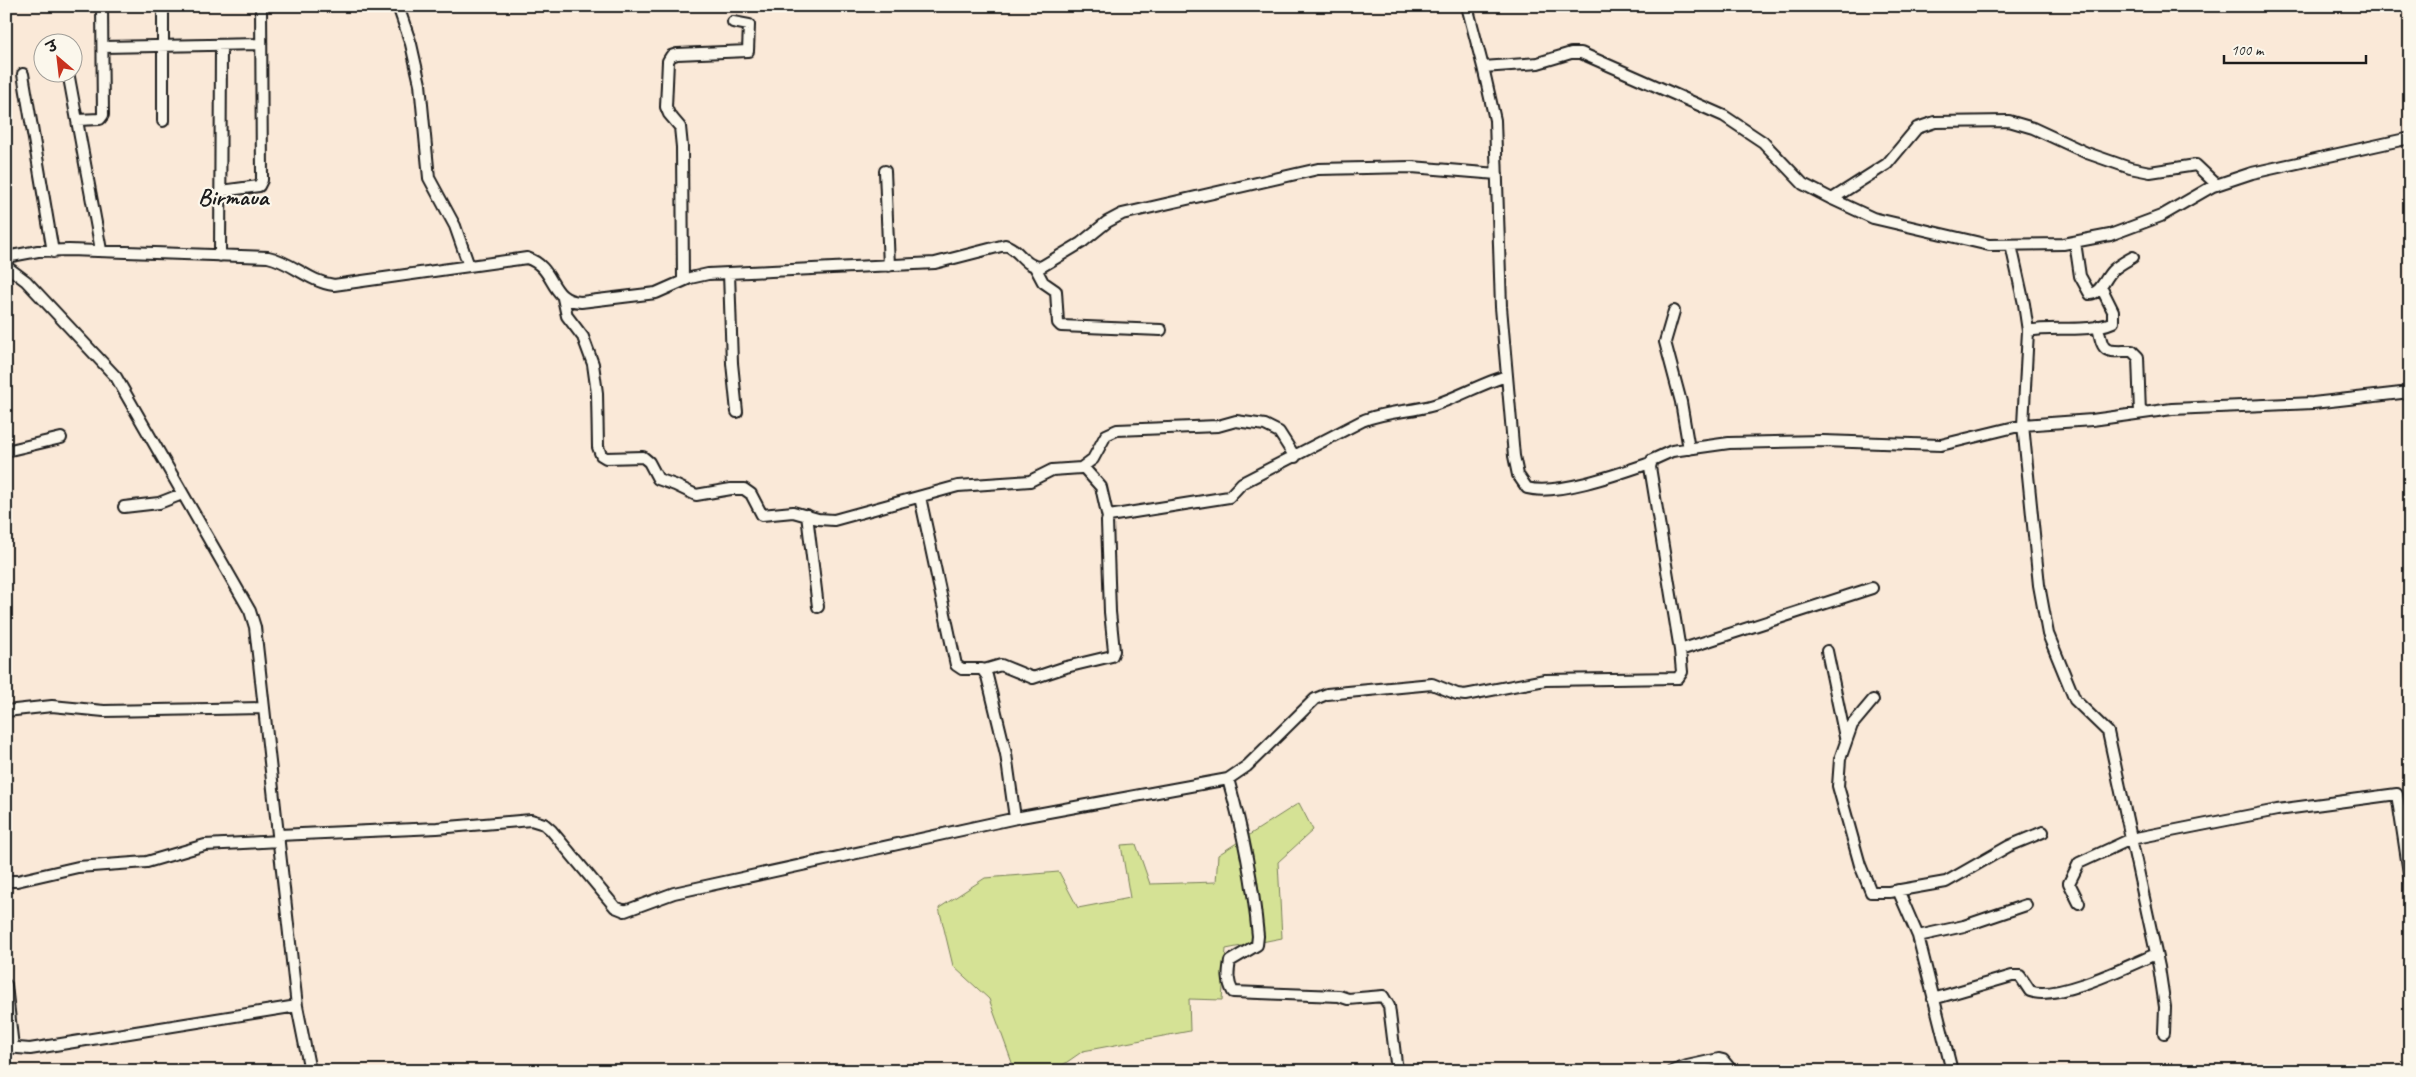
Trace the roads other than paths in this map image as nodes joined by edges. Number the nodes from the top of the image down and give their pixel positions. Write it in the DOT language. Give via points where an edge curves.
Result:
graph roads {
  1 [pos="102,6"];
  2 [pos="163,6"];
  3 [pos="261,6"];
  4 [pos="398,6"];
  5 [pos="1467,6"];
  6 [pos="733,22"];
  7 [pos="261,44"];
  8 [pos="221,46"];
  9 [pos="103,47"];
  10 [pos="164,47"];
  11 [pos="1484,67"];
  12 [pos="23,74"];
  13 [pos="70,82"];
  14 [pos="77,120"];
  15 [pos="163,121"];
  16 [pos="2410,138"];
  17 [pos="885,171"];
  18 [pos="1497,174"];
  19 [pos="2217,185"];
  20 [pos="221,191"];
  21 [pos="1832,199"];
  22 [pos="2075,242"];
  23 [pos="2011,244"];
  24 [pos="101,250"];
  25 [pos="53,252"];
  26 [pos="220,256"];
  27 [pos="6,257"];
  28 [pos="2133,257"];
  29 [pos="6,266"];
  30 [pos="469,266"];
  31 [pos="889,266"];
  32 [pos="1035,267"];
  33 [pos="729,273"];
  34 [pos="683,281"];
  35 [pos="2101,287"];
  36 [pos="563,298"];
  37 [pos="1674,311"];
  38 [pos="2098,326"];
  39 [pos="1162,330"];
  40 [pos="2028,331"];
  41 [pos="1507,376"];
  42 [pos="2410,392"];
  43 [pos="737,412"];
  44 [pos="2140,414"];
  45 [pos="2023,425"];
  46 [pos="61,438"];
  47 [pos="1689,449"];
  48 [pos="6,451"];
  49 [pos="1295,457"];
  50 [pos="1650,463"];
  51 [pos="1081,468"];
  52 [pos="182,494"];
  53 [pos="920,497"];
  54 [pos="124,506"];
  55 [pos="807,515"];
  56 [pos="1108,518"];
  57 [pos="1872,588"];
  58 [pos="818,608"];
  59 [pos="1680,650"];
  60 [pos="1826,651"];
  61 [pos="984,670"];
  62 [pos="1873,700"];
  63 [pos="264,708"];
  64 [pos="6,711"];
  65 [pos="1846,742"];
  66 [pos="1228,780"];
  67 [pos="1015,818"];
  68 [pos="2043,832"];
  69 [pos="279,838"];
  70 [pos="2131,839"];
  71 [pos="2410,880"];
  72 [pos="6,881"];
  73 [pos="1898,890"];
  74 [pos="2079,903"];
  75 [pos="2026,905"];
  76 [pos="1918,936"];
  77 [pos="2156,954"];
  78 [pos="6,986"];
  79 [pos="1933,999"];
  80 [pos="297,1006"];
  81 [pos="2164,1033"];
  82 [pos="9,1047"];
  83 [pos="310,1071"];
  84 [pos="1398,1071"];
  85 [pos="1673,1071"];
  86 [pos="1732,1071"];
  87 [pos="1952,1071"];
  1 -- 9 [label="street"];
  2 -- 10 [label="street"];
  3 -- 7 [label="street"];
  4 -- 30 [label="street" via="420,84 429,178 455,226"];
  5 -- 11 [label="street"];
  6 -- 34 [label="street" via="749,25 748,52 676,54 668,61 666,107 680,126 682,147"];
  7 -- 8 [label="street"];
  7 -- 20 [label="street" via="262,180 259,186 252,188"];
  8 -- 10 [label="street"];
  8 -- 20 [label="street"];
  9 -- 10 [label="street"];
  9 -- 14 [label="street" via="103,117"];
  10 -- 15 [label="street"];
  11 -- 18 [label="street" via="1495,120"];
  11 -- 21 [label="street" via="1538,63 1571,52 1582,53 1724,116 1763,142 1803,184"];
  12 -- 25 [label="street"];
  13 -- 14 [label="street"];
  14 -- 24 [label="street"];
  16 -- 19 [label="street" via="2252,173"];
  17 -- 31 [label="street"];
  18 -- 32 [label="street" via="1412,167 1318,169 1296,173 1122,214 1051,263"];
  18 -- 41 [label="street" via="1501,307"];
  19 -- 21 [label="street" via="2196,165 2150,172 2130,168 2087,153 2033,128 2009,122 1935,122 1917,128 1887,164"];
  19 -- 22 [label="street" via="2160,216 2110,235"];
  20 -- 26 [label="street"];
  21 -- 23 [label="street" via="1883,220 1989,245"];
  22 -- 23 [label="street"];
  22 -- 35 [label="street" via="2080,276 2086,290 2092,294"];
  23 -- 40 [label="street"];
  24 -- 25 [label="street"];
  24 -- 26 [label="street"];
  25 -- 27 [label="street" via="38,251"];
  26 -- 30 [label="street" via="282,260 322,284 349,284"];
  28 -- 35 [label="street" via="2111,272"];
  29 -- 52 [label="street" via="26,281 116,377"];
  30 -- 36 [label="street" via="512,258 535,260"];
  31 -- 32 [label="street" via="935,263 1005,245"];
  31 -- 33 [label="street"];
  32 -- 39 [label="street" via="1044,282 1056,291 1061,326"];
  33 -- 34 [label="street" via="699,275"];
  33 -- 43 [label="street"];
  34 -- 36 [label="street" via="669,289 640,296 581,302"];
  35 -- 38 [label="street" via="2114,318 2113,322"];
  36 -- 55 [label="street" via="567,316 581,333 593,364 600,455 606,458 643,457 658,480 696,495 744,489 751,494 762,515 793,512"];
  37 -- 47 [label="street" via="1665,342"];
  38 -- 40 [label="street"];
  38 -- 44 [label="street" via="2105,350 2132,351 2138,358"];
  40 -- 45 [label="street"];
  41 -- 49 [label="street" via="1434,405 1369,418"];
  41 -- 50 [label="street" via="1516,468 1520,481 1527,488 1591,482"];
  42 -- 44 [label="street" via="2313,403 2172,409"];
  44 -- 45 [label="street"];
  45 -- 47 [label="street" via="1941,446 1823,441 1729,443"];
  45 -- 70 [label="street" via="2039,585 2048,634 2075,700 2108,732"];
  46 -- 48 [label="street"];
  47 -- 50 [label="street" via="1663,454"];
  49 -- 51 [label="street" via="1274,428 1234,422 1218,426 1117,430 1106,435 1093,459"];
  49 -- 56 [label="street" via="1242,483 1226,498 1114,514"];
  50 -- 59 [label="street"];
  51 -- 53 [label="street" via="1052,470 1030,482 958,486"];
  51 -- 56 [label="street" via="1101,487"];
  52 -- 54 [label="street" via="158,503"];
  52 -- 63 [label="street" via="250,611"];
  53 -- 55 [label="street" via="844,518 826,520"];
  53 -- 61 [label="street" via="956,664 962,669"];
  55 -- 58 [label="street"];
  56 -- 61 [label="street" via="1112,656 1033,678 1001,665"];
  57 -- 59 [label="street"];
  59 -- 66 [label="street" via="1682,672 1674,679 1545,680 1465,694 1432,684 1322,695"];
  60 -- 65 [label="street"];
  61 -- 67 [label="street" via="1006,754"];
  62 -- 65 [label="street" via="1852,725"];
  63 -- 64 [label="street" via="104,710 52,706"];
  63 -- 69 [label="street"];
  65 -- 73 [label="street" via="1840,759 1838,786 1865,883 1871,892"];
  66 -- 67 [label="street"];
  66 -- 84 [label="street" via="1251,873 1258,936 1257,945 1230,960 1229,983 1233,992 1348,999 1383,996 1389,1006"];
  67 -- 69 [label="street" via="674,893 625,911 615,907 551,830 531,820"];
  68 -- 73 [label="street" via="2009,846 1946,882"];
  69 -- 72 [label="street" via="250,844 205,844 147,862 78,868"];
  69 -- 80 [label="street"];
  70 -- 71 [label="street" via="2277,810 2397,794"];
  70 -- 74 [label="street" via="2079,862 2069,883"];
  70 -- 77 [label="street"];
  73 -- 76 [label="street"];
  75 -- 76 [label="street" via="1964,926"];
  76 -- 79 [label="street"];
  77 -- 79 [label="street" via="2090,982 2043,994 2030,991 2020,976 2012,976"];
  77 -- 81 [label="street" via="2165,1007"];
  78 -- 82 [label="street"];
  79 -- 87 [label="street"];
  80 -- 82 [label="street" via="30,1049"];
  80 -- 83 [label="street"];
  85 -- 86 [label="street" via="1719,1060 1723,1060"];
}
